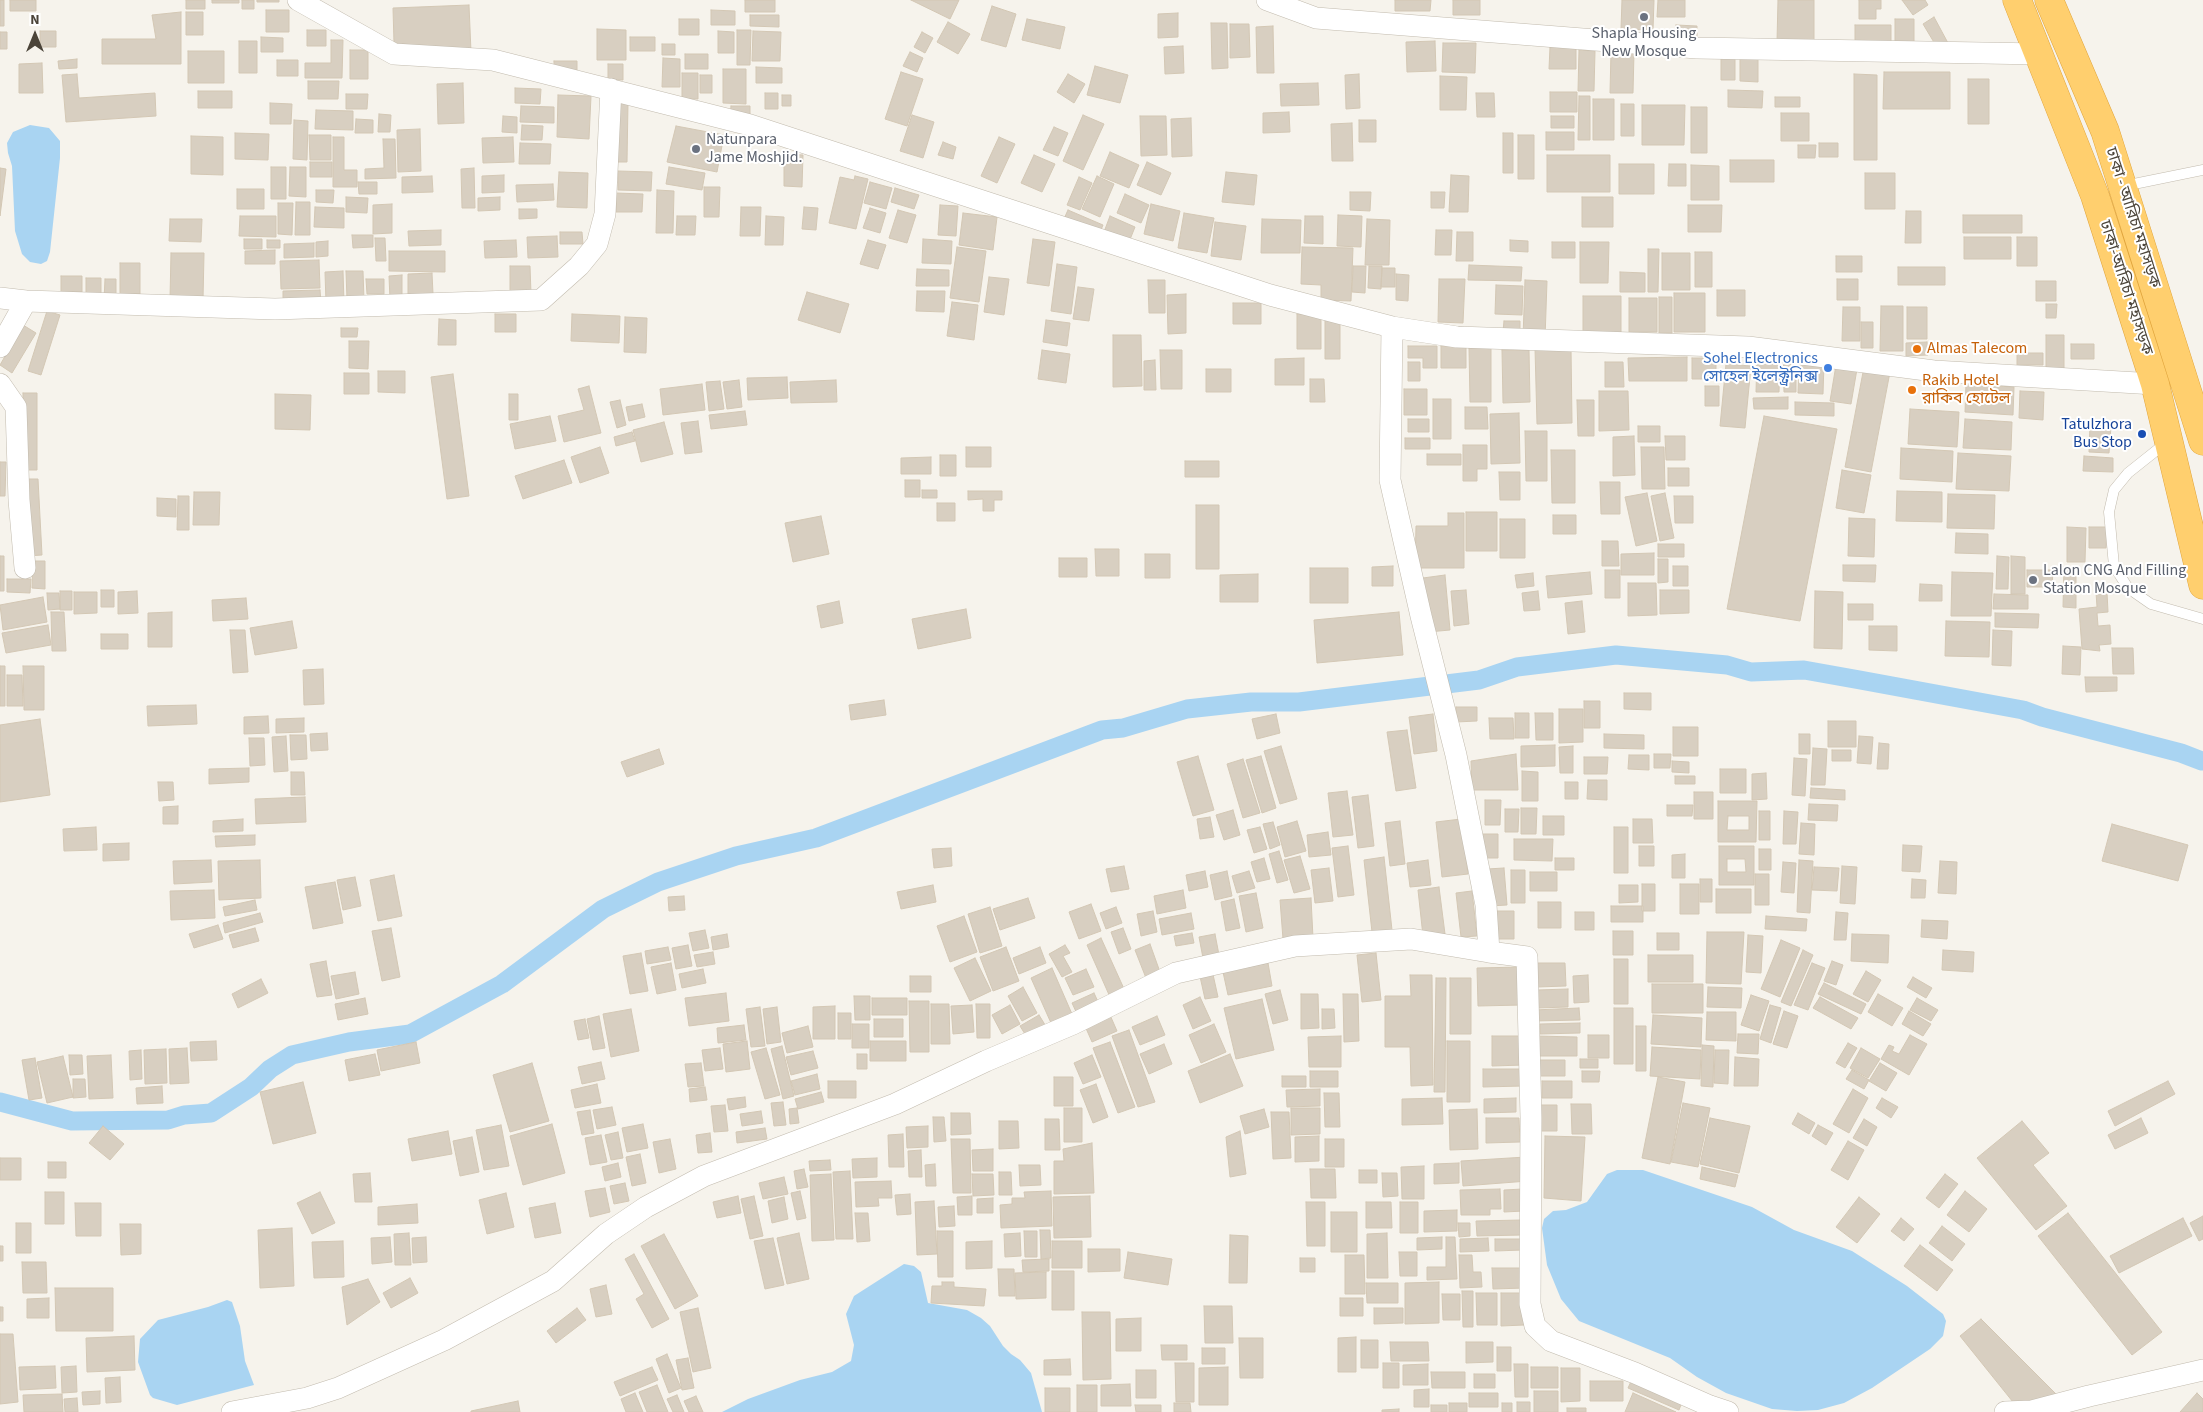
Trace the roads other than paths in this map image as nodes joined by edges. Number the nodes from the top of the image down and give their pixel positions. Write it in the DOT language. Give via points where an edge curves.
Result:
graph roads {
  1 [pos="298,0"];
  2 [pos="1267,0"];
  3 [pos="2017,0"];
  4 [pos="2048,0"];
  5 [pos="2040,54"];
  6 [pos="611,89"];
  7 [pos="2203,170"];
  8 [pos="2123,187"];
  9 [pos="0,298"];
  10 [pos="26,301"];
  11 [pos="1392,327"];
  12 [pos="0,347"];
  13 [pos="0,384"];
  14 [pos="2155,384"];
  15 [pos="2169,440"];
  16 [pos="2203,441"];
  17 [pos="25,568"];
  18 [pos="2203,585"];
  19 [pos="2203,619"];
  20 [pos="1489,952"];
  21 [pos="2203,1370"];
  22 [pos="232,1412"];
  23 [pos="1728,1412"];
  24 [pos="2004,1412"];
  1 -- 6 [label="street" via="394,54 493,60"];
  2 -- 5 [label="street" via="1316,18 1697,48"];
  3 -- 5 [label="highway, ঢাকা-আরিচা মহাসড়ক"];
  4 -- 8 [label="highway, ঢাকা - আরিচা মহাসড়ক" via="2105,131"];
  5 -- 14 [label="highway, ঢাকা-আরিচা মহাসড়ক" via="2095,196"];
  6 -- 10 [label="street" via="605,214 597,244 579,266 541,300 275,309"];
  6 -- 11 [label="street" via="750,125 1270,295"];
  7 -- 8 [label="lane"];
  8 -- 16 [label="highway, ঢাকা - আরিচা মহাসড়ক"];
  9 -- 10 [label="street"];
  10 -- 12 [label="street"];
  11 -- 14 [label="street" via="1457,337 1748,347 1934,371"];
  11 -- 20 [label="street" via="1390,480 1456,755 1486,906"];
  13 -- 17 [label="street" via="16,407"];
  14 -- 15 [label="highway, ঢাকা-আরিচা মহাসড়ক"];
  15 -- 18 [label="highway, ঢাকা-আরিচা মহাসড়ক"];
  15 -- 19 [label="lane" via="2128,473 2114,490 2109,512 2114,566 2128,588 2152,604"];
  20 -- 22 [label="street" via="1411,939 1295,946 1176,973 1073,1024 895,1104 704,1176 646,1207 606,1234 553,1281 444,1340 338,1388 307,1398"];
  20 -- 23 [label="street" via="1527,957 1531,1118 1530,1304 1535,1326 1552,1340"];
  21 -- 24 [label="street" via="2032,1412"];
}
